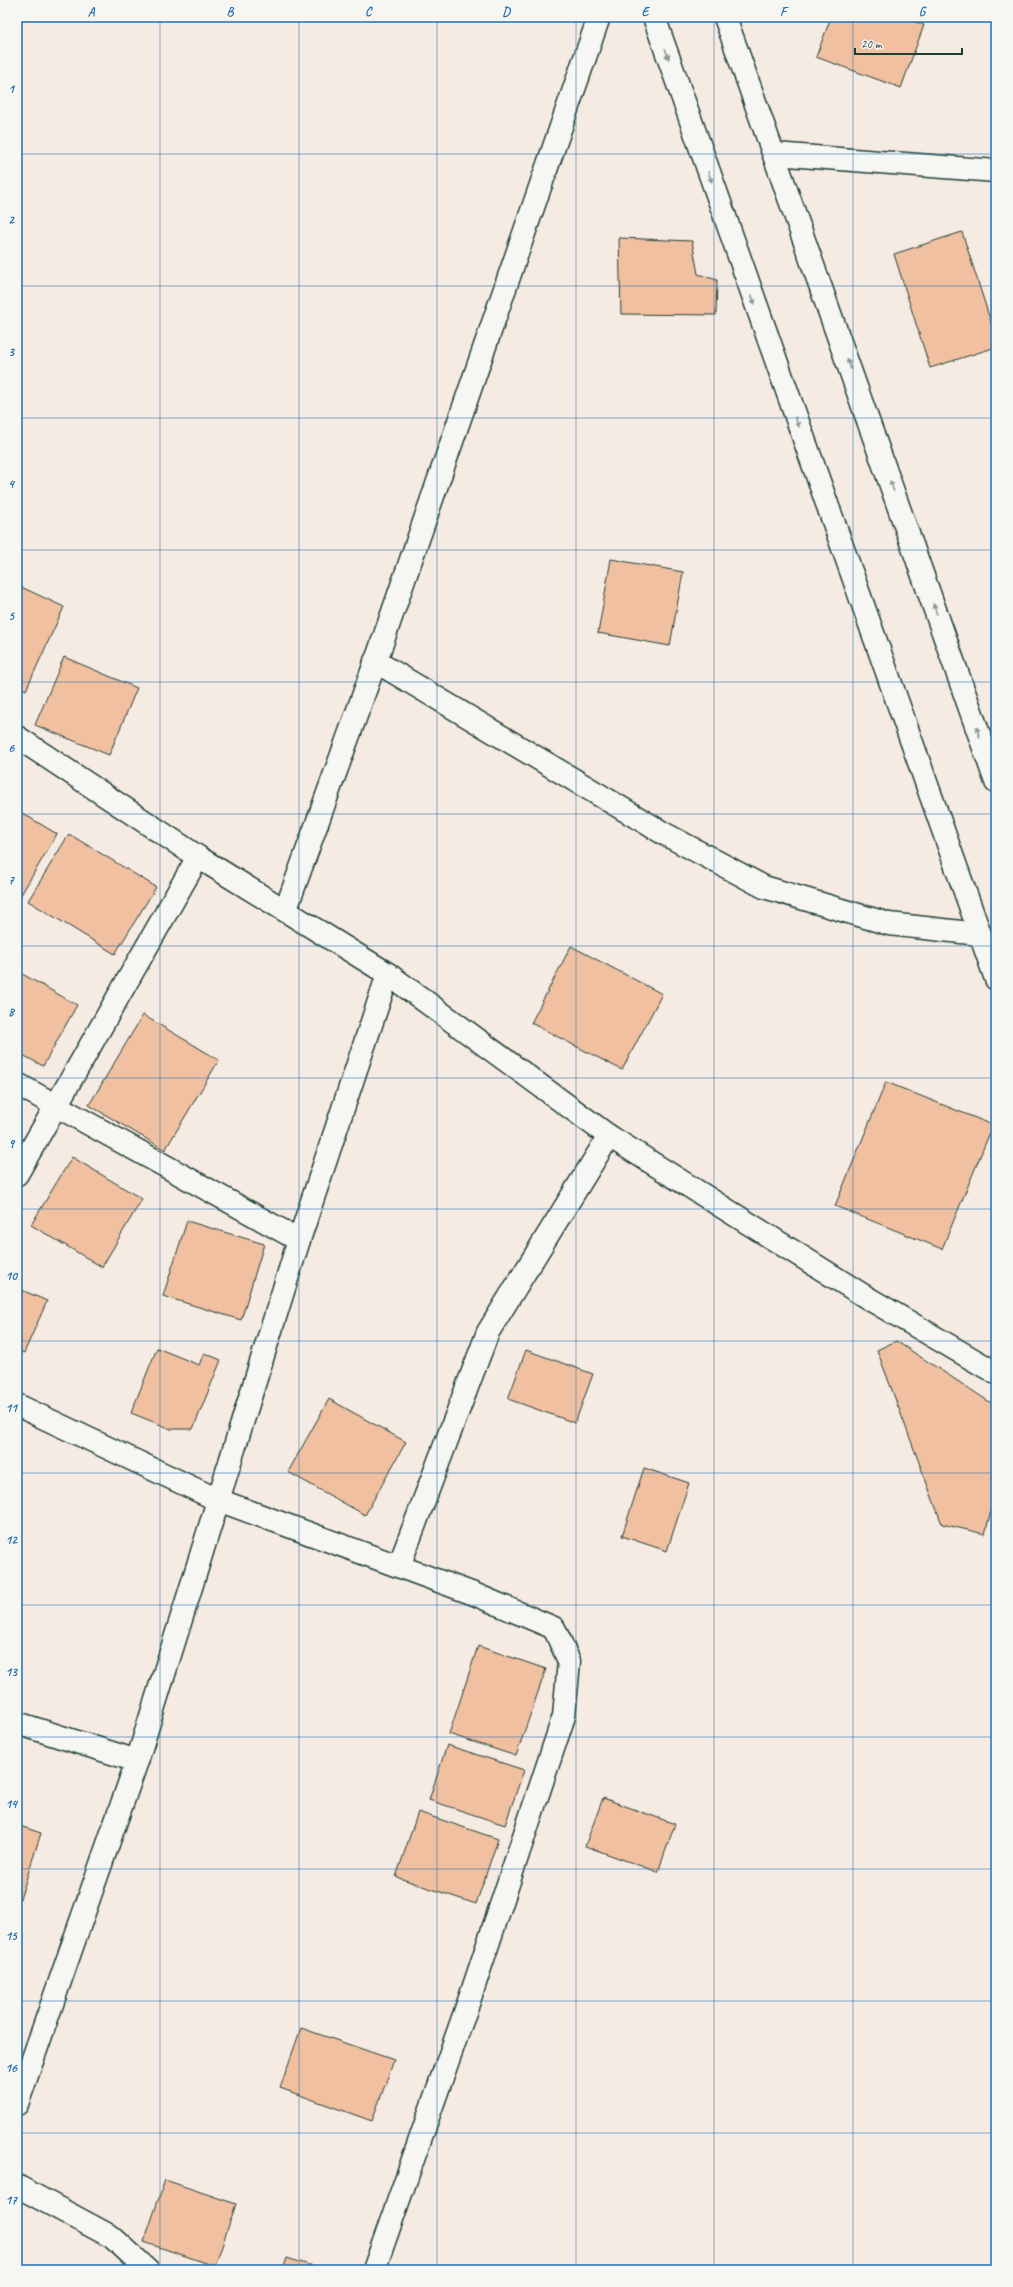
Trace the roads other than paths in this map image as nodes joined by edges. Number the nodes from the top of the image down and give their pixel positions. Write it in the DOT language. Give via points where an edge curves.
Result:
graph roads {
  1 [pos="599,17"];
  2 [pos="654,17"];
  3 [pos="725,17"];
  4 [pos="775,154"];
  5 [pos="996,171"];
  6 [pos="375,661"];
  7 [pos="17,737"];
  8 [pos="996,782"];
  9 [pos="198,857"];
  10 [pos="286,909"];
  11 [pos="979,934"];
  12 [pos="388,974"];
  13 [pos="996,980"];
  14 [pos="17,1084"];
  15 [pos="57,1107"];
  16 [pos="609,1136"];
  17 [pos="17,1174"];
  18 [pos="299,1240"];
  19 [pos="996,1373"];
  20 [pos="17,1405"];
  21 [pos="218,1500"];
  22 [pos="399,1566"];
  23 [pos="17,1723"];
  24 [pos="137,1761"];
  25 [pos="17,2104"];
  26 [pos="17,2186"];
  27 [pos="148,2270"];
  28 [pos="374,2270"];
  1 -- 6 [label="street"];
  2 -- 11 [label="street, one-way"];
  3 -- 4 [label="street"];
  4 -- 5 [label="street"];
  8 -- 4 [label="street, one-way"];
  6 -- 10 [label="street"];
  6 -- 11 [label="street" via="663,833 764,887 889,924"];
  7 -- 9 [label="street"];
  9 -- 10 [label="street"];
  9 -- 15 [label="street"];
  10 -- 12 [label="street"];
  11 -- 13 [label="street"];
  12 -- 16 [label="street"];
  12 -- 18 [label="street"];
  14 -- 15 [label="street"];
  15 -- 17 [label="street"];
  15 -- 18 [label="street"];
  16 -- 19 [label="street" via="866,1297"];
  16 -- 22 [label="street" via="488,1332"];
  18 -- 21 [label="street"];
  20 -- 21 [label="street"];
  21 -- 22 [label="street"];
  21 -- 24 [label="street"];
  22 -- 28 [label="street" via="554,1628 569,1661 564,1716 470,1998"];
  23 -- 24 [label="street"];
  24 -- 25 [label="street"];
  26 -- 27 [label="street" via="112,2237"];
}
